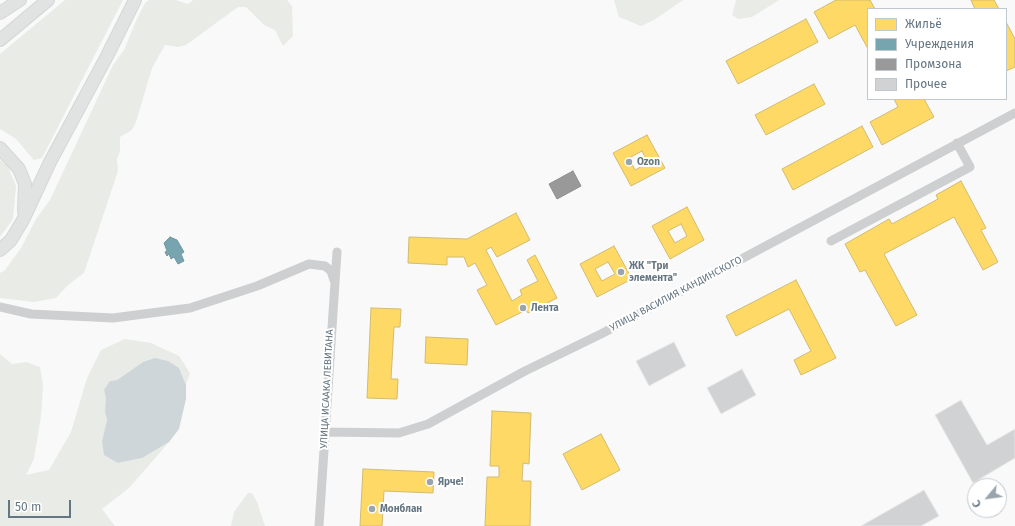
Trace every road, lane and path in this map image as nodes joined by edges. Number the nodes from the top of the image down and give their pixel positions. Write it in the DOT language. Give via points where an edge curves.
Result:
graph roads {
  1 [pos="20,0"];
  2 [pos="48,0"];
  3 [pos="135,0"];
  4 [pos="0,13"];
  5 [pos="0,40"];
  6 [pos="1015,113"];
  7 [pos="957,143"];
  8 [pos="0,148"];
  9 [pos="23,220"];
  10 [pos="831,240"];
  11 [pos="0,250"];
  12 [pos="337,252"];
  13 [pos="334,280"];
  14 [pos="0,307"];
  15 [pos="324,432"];
  16 [pos="319,526"];
  1 -- 4 [label="main road"];
  2 -- 5 [label="main road"];
  3 -- 9 [label="main road" via="50,162"];
  6 -- 7 [label="street, УЛИЦА ВАСИЛИЯ КАНДИНСКОГО"];
  7 -- 10 [label="street" via="970,167"];
  7 -- 15 [label="street, УЛИЦА ВАСИЛИЯ КАНДИНСКОГО" via="428,424 399,433"];
  8 -- 9 [label="main road" via="19,170 25,184"];
  9 -- 11 [label="main road" via="11,240"];
  12 -- 13 [label="street, УЛИЦА ИСААКА ЛЕВИТАНА"];
  13 -- 14 [label="street" via="325,266 309,264 205,304 169,312 113,318 31,314"];
  13 -- 15 [label="street, УЛИЦА ИСААКА ЛЕВИТАНА"];
  15 -- 16 [label="street, УЛИЦА ИСААКА ЛЕВИТАНА"];
}
